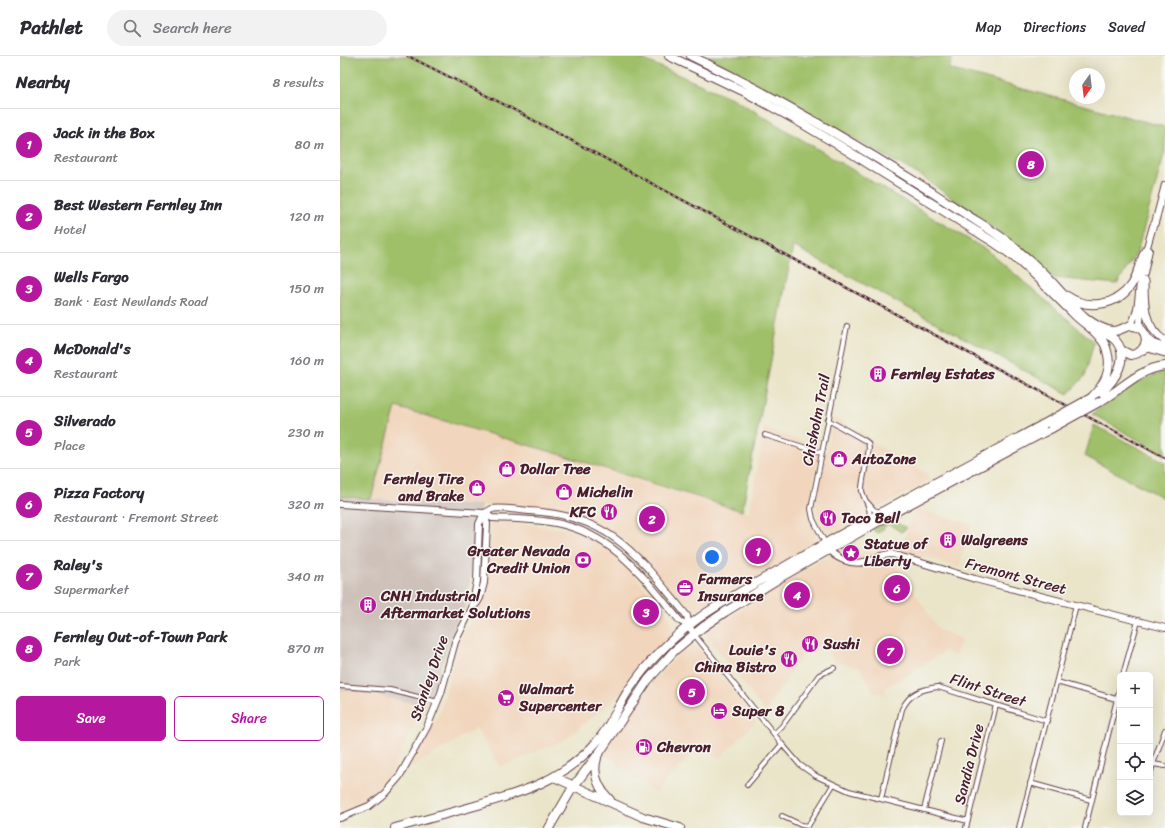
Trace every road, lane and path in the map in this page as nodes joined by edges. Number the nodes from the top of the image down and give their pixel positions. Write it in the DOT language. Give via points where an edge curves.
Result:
graph roads {
  1 [pos="669,56"];
  2 [pos="691,56"];
  3 [pos="785,114"];
  4 [pos="809,117"];
  5 [pos="837,143"];
  6 [pos="1165,184"];
  7 [pos="949,214"];
  8 [pos="1155,223"];
  9 [pos="987,228"];
  10 [pos="1146,250"];
  11 [pos="1144,281"];
  12 [pos="1061,292"];
  13 [pos="847,326"];
  14 [pos="1090,327"];
  15 [pos="1125,328"];
  16 [pos="1144,334"];
  17 [pos="1165,341"];
  18 [pos="1119,347"];
  19 [pos="1165,348"];
  20 [pos="1138,352"];
  21 [pos="1165,353"];
  22 [pos="1165,366"];
  23 [pos="1095,400"];
  24 [pos="828,420"];
  25 [pos="765,435"];
  26 [pos="822,453"];
  27 [pos="867,502"];
  28 [pos="340,504"];
  29 [pos="881,512"];
  30 [pos="484,513"];
  31 [pos="579,519"];
  32 [pos="869,519"];
  33 [pos="564,525"];
  34 [pos="827,546"];
  35 [pos="1076,605"];
  36 [pos="1138,621"];
  37 [pos="689,626"];
  38 [pos="1165,628"];
  39 [pos="694,634"];
  40 [pos="834,668"];
  41 [pos="1124,672"];
  42 [pos="1057,682"];
  43 [pos="340,686"];
  44 [pos="1117,697"];
  45 [pos="1116,700"];
  46 [pos="438,702"];
  47 [pos="996,705"];
  48 [pos="1047,721"];
  49 [pos="1165,730"];
  50 [pos="605,731"];
  51 [pos="774,734"];
  52 [pos="941,741"];
  53 [pos="782,744"];
  54 [pos="602,749"];
  55 [pos="1153,764"];
  56 [pos="1165,766"];
  57 [pos="554,778"];
  58 [pos="1030,783"];
  59 [pos="747,785"];
  60 [pos="833,785"];
  61 [pos="574,786"];
  62 [pos="881,799"];
  63 [pos="1091,800"];
  64 [pos="613,803"];
  65 [pos="924,810"];
  66 [pos="782,816"];
  67 [pos="340,818"];
  68 [pos="968,821"];
  69 [pos="395,828"];
  70 [pos="549,828"];
  71 [pos="680,828"];
  72 [pos="966,828"];
  73 [pos="1019,828"];
  74 [pos="1084,828"];
  1 -- 3 [label="highway"];
  2 -- 4 [label="highway"];
  3 -- 4 [label="highway"];
  3 -- 5 [label="highway"];
  4 -- 5 [label="highway" via="812,123 829,134"];
  4 -- 9 [label="highway"];
  5 -- 7 [label="highway"];
  6 -- 8 [label="street"];
  7 -- 9 [label="highway" via="958,214"];
  7 -- 14 [label="highway" via="1013,255 1078,319"];
  8 -- 10 [label="street"];
  8 -- 11 [label="street"];
  9 -- 12 [label="highway" via="1014,246"];
  10 -- 12 [label="highway" via="1130,285 1117,298 1103,303 1088,304"];
  10 -- 15 [label="street" via="1135,317"];
  11 -- 16 [label="street" via="1140,323"];
  11 -- 17 [label="main road" via="1146,317 1153,330"];
  12 -- 15 [label="highway" via="1093,322 1109,330"];
  13 -- 24 [label="street, Chisholm Trail"];
  14 -- 18 [label="highway" via="1114,339"];
  14 -- 23 [label="highway" via="1103,341 1109,364 1108,374"];
  15 -- 16 [label="highway" via="1136,326"];
  15 -- 18 [label="highway" via="1118,336"];
  16 -- 19 [label="main road" via="1149,341"];
  16 -- 20 [label="highway" via="1145,344"];
  18 -- 20 [label="highway" via="1127,354"];
  18 -- 23 [label="highway" via="1122,360 1115,376"];
  20 -- 21 [label="main road" via="1148,348"];
  20 -- 23 [label="highway" via="1128,360 1118,382"];
  22 -- 23 [label="highway" via="1140,374"];
  23 -- 29 [label="highway, bridge" via="1044,424"];
  23 -- 34 [label="highway, bridge" via="1052,428"];
  24 -- 26 [label="street, Chisholm Trail"];
  24 -- 27 [label="street" via="868,444 862,486"];
  25 -- 26 [label="street"];
  26 -- 34 [label="street, Chisholm Trail" via="811,509 813,519"];
  27 -- 29 [label="street" via="874,510"];
  27 -- 32 [label="street"];
  28 -- 30 [label="street"];
  29 -- 32 [label="highway"];
  30 -- 31 [label="street" via="493,509 540,511"];
  30 -- 33 [label="street" via="492,518"];
  30 -- 46 [label="street, Stanley Drive" via="479,524 477,581 472,608 453,646"];
  31 -- 33 [label="street" via="567,521"];
  31 -- 37 [label="street" via="610,534 636,554 687,616"];
  32 -- 34 [label="highway"];
  33 -- 37 [label="street" via="594,536 616,551 630,563 680,621"];
  34 -- 35 [label="street, Fremont Street" via="840,559 864,563 878,556 892,554"];
  34 -- 37 [label="highway" via="732,597"];
  34 -- 39 [label="highway"];
  35 -- 36 [label="street, Fremont Street"];
  35 -- 42 [label="street"];
  36 -- 38 [label="street, Fremont Street"];
  36 -- 41 [label="street"];
  37 -- 39 [label="street"];
  37 -- 50 [label="highway" via="647,666"];
  39 -- 51 [label="street"];
  39 -- 54 [label="highway" via="674,651 651,677"];
  40 -- 51 [label="street" via="819,675"];
  42 -- 45 [label="street"];
  42 -- 48 [label="street"];
  43 -- 46 [label="street" via="390,690"];
  44 -- 45 [label="street"];
  45 -- 63 [label="street"];
  46 -- 67 [label="street, Stanley Drive" via="427,727 398,777 385,793 369,806"];
  47 -- 48 [label="street, Flint Street"];
  47 -- 62 [label="street, Flint Street" via="938,687 925,688 911,696 902,709"];
  47 -- 68 [label="street, Sandia Drive"];
  48 -- 58 [label="street"];
  49 -- 55 [label="street"];
  50 -- 57 [label="highway" via="579,760"];
  50 -- 61 [label="highway"];
  51 -- 53 [label="street"];
  52 -- 65 [label="street"];
  53 -- 59 [label="street"];
  53 -- 60 [label="street" via="800,765"];
  54 -- 61 [label="highway"];
  54 -- 64 [label="highway" via="596,760 596,776 604,794"];
  55 -- 56 [label="street"];
  57 -- 61 [label="highway"];
  57 -- 69 [label="highway" via="517,794"];
  58 -- 63 [label="street"];
  58 -- 73 [label="street"];
  60 -- 62 [label="street"];
  60 -- 66 [label="street" via="808,826 801,826"];
  61 -- 64 [label="highway"];
  61 -- 70 [label="highway"];
  62 -- 65 [label="street"];
  63 -- 74 [label="street"];
  64 -- 71 [label="highway" via="643,817"];
  65 -- 68 [label="street"];
  68 -- 72 [label="street, Sandia Drive"];
}
